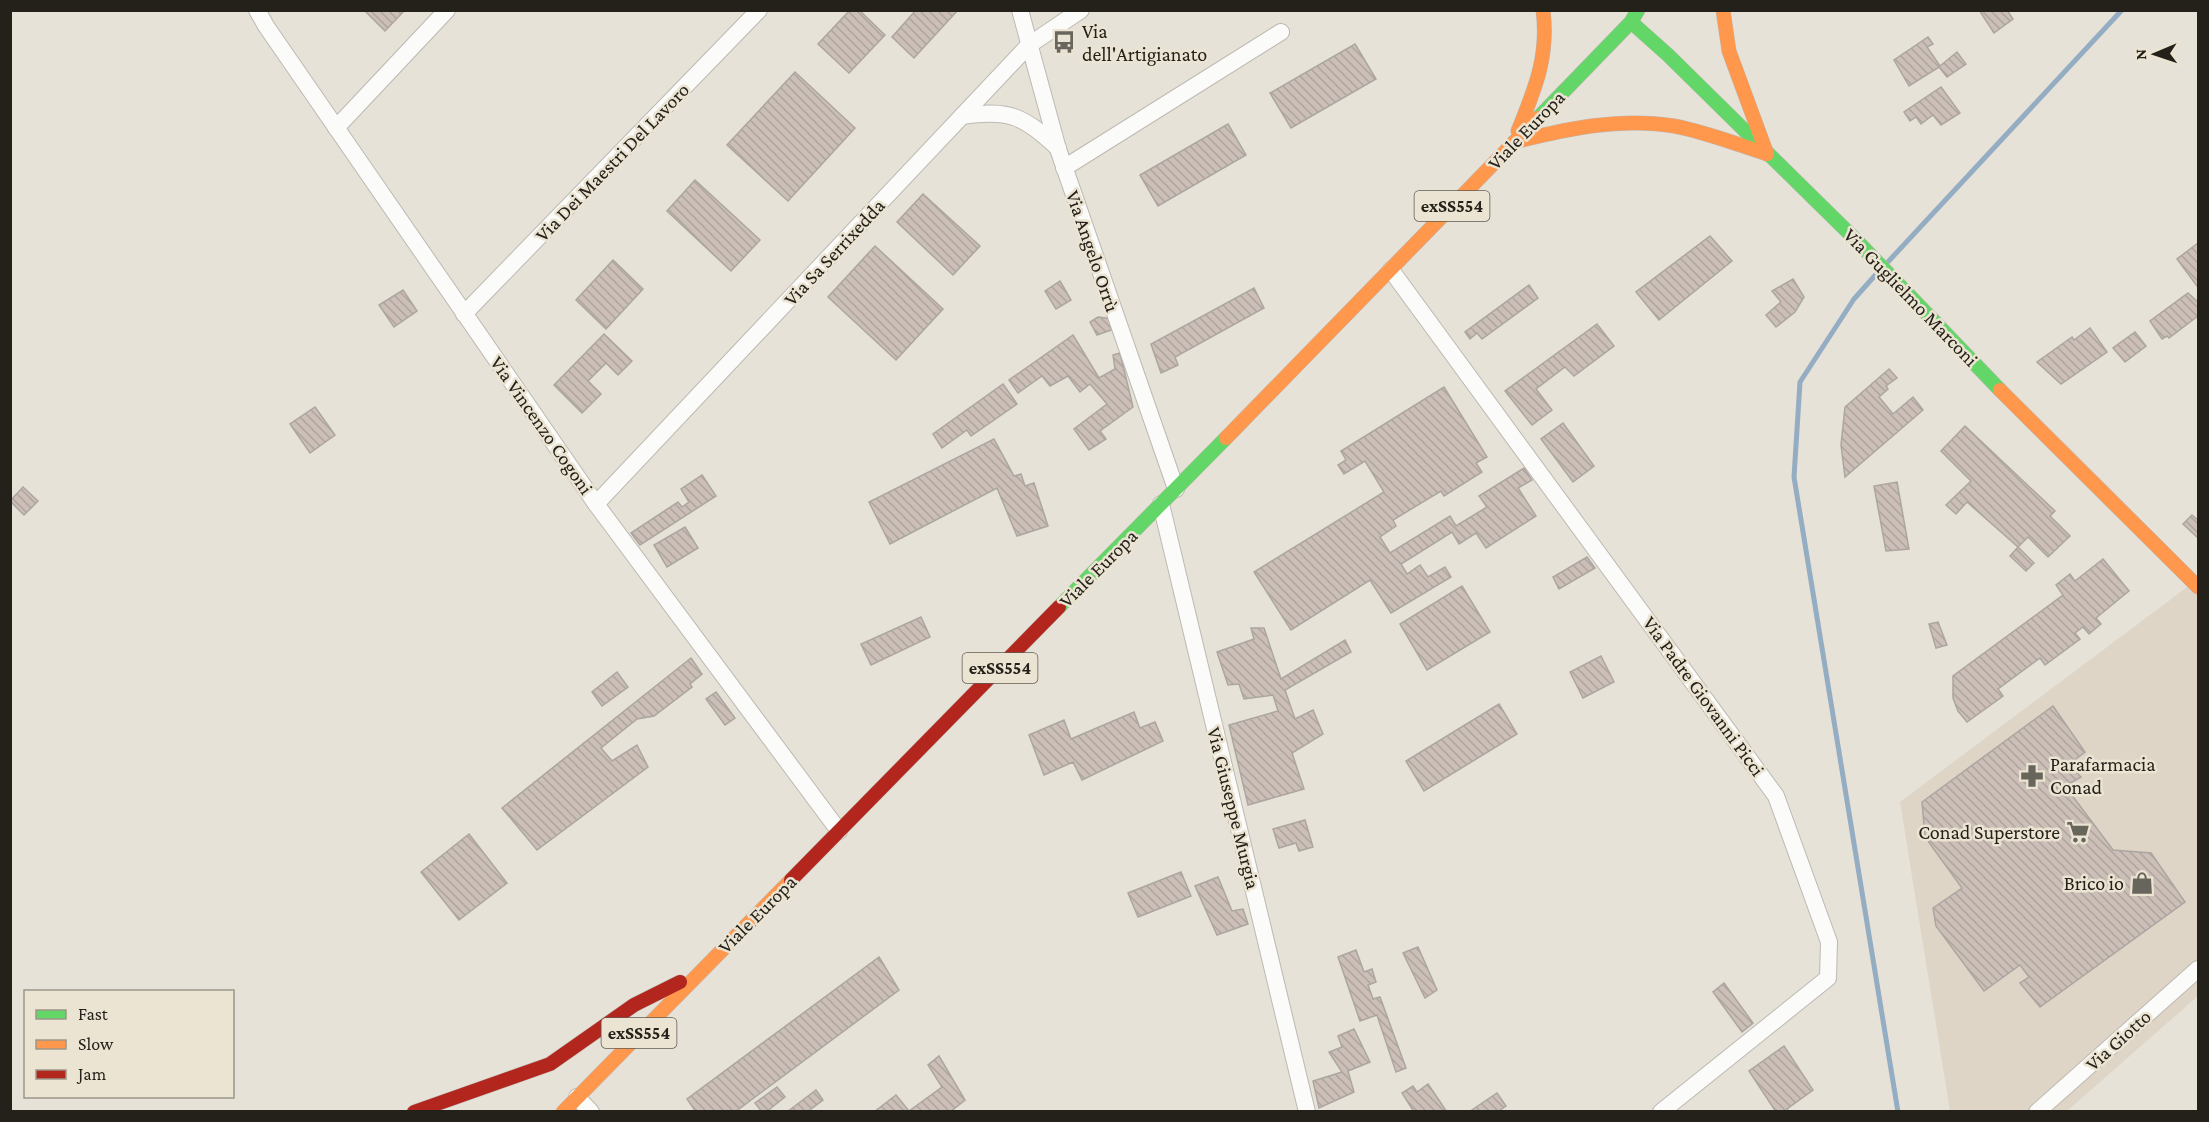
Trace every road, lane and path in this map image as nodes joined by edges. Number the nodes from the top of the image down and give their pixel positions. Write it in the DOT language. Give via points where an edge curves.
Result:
graph roads {
  1 [pos="257,10"];
  2 [pos="447,10"];
  3 [pos="759,10"];
  4 [pos="1020,10"];
  5 [pos="1081,10"];
  6 [pos="1543,10"];
  7 [pos="1649,10"];
  8 [pos="1723,10"];
  9 [pos="1629,14"];
  10 [pos="1281,32"];
  11 [pos="1029,45"];
  12 [pos="962,116"];
  13 [pos="336,128"];
  14 [pos="1514,142"];
  15 [pos="1058,149"];
  16 [pos="1767,154"];
  17 [pos="1064,168"];
  18 [pos="1391,270"];
  19 [pos="464,314"];
  20 [pos="1176,489"];
  21 [pos="596,504"];
  22 [pos="1161,504"];
  23 [pos="2199,587"];
  24 [pos="839,831"];
  25 [pos="2199,969"];
  26 [pos="701,970"];
  27 [pos="577,1097"];
  28 [pos="414,1112"];
  29 [pos="563,1112"];
  30 [pos="591,1112"];
  31 [pos="1307,1112"];
  32 [pos="1661,1112"];
  33 [pos="2037,1112"];
  1 -- 13 [label="street, Via Vincenzo Cogoni"];
  2 -- 13 [label="street"];
  3 -- 19 [label="street, Via Dei Maestri Del Lavoro"];
  4 -- 11 [label="street, Via Angelo Orrù"];
  5 -- 11 [label="street, Via Sa Serrixedda"];
  6 -- 14 [label="main road" via="1543,67"];
  7 -- 9 [label="main road, Viale Europa / exSS554"];
  8 -- 16 [label="main road" via="1729,51"];
  9 -- 14 [label="main road, Viale Europa / exSS554"];
  9 -- 16 [label="main road, Via Guglielmo Marconi"];
  10 -- 17 [label="street"];
  11 -- 12 [label="street, Via Sa Serrixedda"];
  11 -- 15 [label="street, Via Angelo Orrù"];
  12 -- 15 [label="street" via="982,113 1024,120"];
  12 -- 21 [label="street, Via Sa Serrixedda"];
  13 -- 19 [label="street, Via Vincenzo Cogoni"];
  14 -- 16 [label="main road" via="1555,132 1642,123 1685,129"];
  14 -- 18 [label="main road, Viale Europa / exSS554"];
  15 -- 17 [label="street, Via Angelo Orrù"];
  16 -- 23 [label="main road, Via Guglielmo Marconi"];
  17 -- 20 [label="street, Via Angelo Orrù"];
  18 -- 20 [label="main road, Viale Europa / exSS554"];
  18 -- 32 [label="street, Via Padre Giovanni Picci" via="1776,796 1829,942 1828,978"];
  19 -- 21 [label="street, Via Vincenzo Cogoni"];
  20 -- 22 [label="main road, Viale Europa / exSS554"];
  21 -- 24 [label="street, Via Vincenzo Cogoni"];
  22 -- 24 [label="main road, Viale Europa / exSS554"];
  22 -- 31 [label="street, Via Giuseppe Murgia"];
  24 -- 26 [label="main road, Viale Europa / exSS554"];
  25 -- 33 [label="street, Via Giotto"];
  26 -- 27 [label="main road, Viale Europa / exSS554"];
  26 -- 28 [label="main road" via="634,1005 550,1064"];
  27 -- 29 [label="main road, Viale Europa / exSS554"];
  27 -- 30 [label="street"];
}
